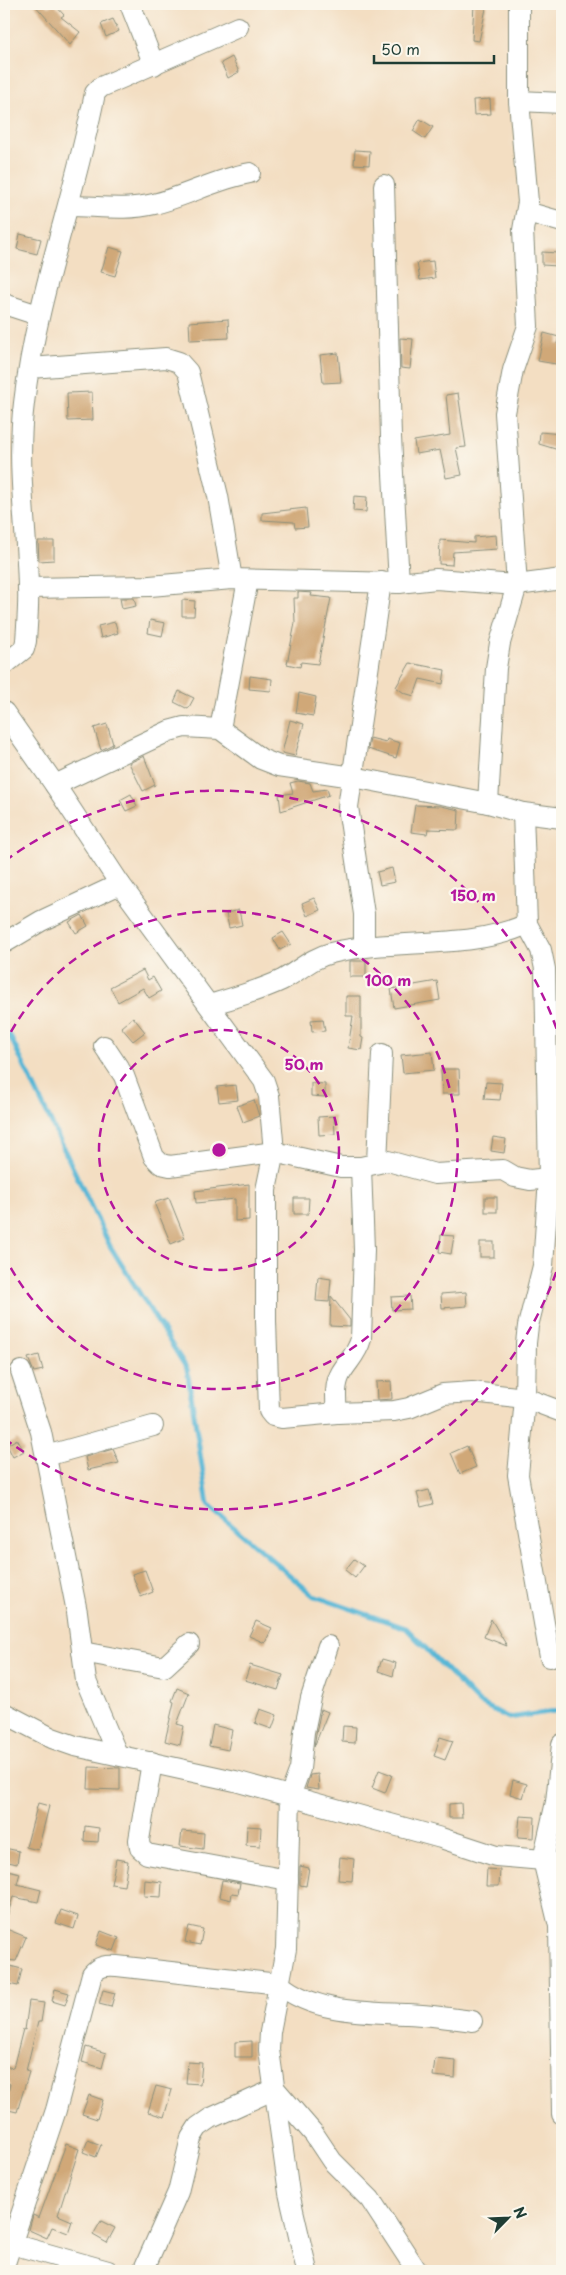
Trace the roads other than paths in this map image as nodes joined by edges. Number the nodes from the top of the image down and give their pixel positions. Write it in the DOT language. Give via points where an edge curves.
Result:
graph roads {
  1 [pos="130,4"];
  2 [pos="519,4"];
  3 [pos="238,27"];
  4 [pos="154,65"];
  5 [pos="519,101"];
  6 [pos="562,103"];
  7 [pos="250,173"];
  8 [pos="384,185"];
  9 [pos="69,206"];
  10 [pos="528,212"];
  11 [pos="562,222"];
  12 [pos="4,304"];
  13 [pos="38,315"];
  14 [pos="30,368"];
  15 [pos="13,510"];
  16 [pos="562,579"];
  17 [pos="240,580"];
  18 [pos="390,582"];
  19 [pos="517,585"];
  20 [pos="28,588"];
  21 [pos="4,665"];
  22 [pos="4,712"];
  23 [pos="220,729"];
  24 [pos="353,777"];
  25 [pos="55,785"];
  26 [pos="488,803"];
  27 [pos="522,813"];
  28 [pos="562,818"];
  29 [pos="120,884"];
  30 [pos="527,924"];
  31 [pos="4,943"];
  32 [pos="364,948"];
  33 [pos="210,1005"];
  34 [pos="104,1046"];
  35 [pos="382,1054"];
  36 [pos="274,1152"];
  37 [pos="369,1165"];
  38 [pos="556,1181"];
  39 [pos="21,1371"];
  40 [pos="525,1398"];
  41 [pos="562,1412"];
  42 [pos="338,1413"];
  43 [pos="153,1426"];
  44 [pos="46,1456"];
  45 [pos="189,1644"];
  46 [pos="328,1646"];
  47 [pos="82,1652"];
  48 [pos="550,1657"];
  49 [pos="4,1713"];
  50 [pos="562,1744"];
  51 [pos="117,1754"];
  52 [pos="152,1762"];
  53 [pos="290,1796"];
  54 [pos="553,1862"];
  55 [pos="288,1880"];
  56 [pos="561,1923"];
  57 [pos="279,1984"];
  58 [pos="561,2011"];
  59 [pos="472,2021"];
  60 [pos="274,2089"];
  61 [pos="562,2114"];
  62 [pos="12,2244"];
  63 [pos="4,2266"];
  64 [pos="108,2271"];
  65 [pos="143,2271"];
  66 [pos="307,2271"];
  67 [pos="417,2271"];
  1 -- 4 [label="street"];
  2 -- 5 [label="street"];
  3 -- 4 [label="street"];
  4 -- 9 [label="street" via="101,87 95,93"];
  5 -- 6 [label="street"];
  5 -- 10 [label="street"];
  7 -- 9 [label="street" via="228,177 154,204 134,207"];
  8 -- 18 [label="street"];
  9 -- 13 [label="street"];
  10 -- 11 [label="street"];
  10 -- 19 [label="street" via="523,230 528,326 513,370 505,414"];
  12 -- 13 [label="street"];
  13 -- 14 [label="street"];
  14 -- 15 [label="street"];
  14 -- 17 [label="street" via="166,358 180,362 188,372"];
  15 -- 20 [label="street"];
  16 -- 19 [label="street"];
  17 -- 18 [label="street"];
  17 -- 20 [label="street" via="150,586"];
  17 -- 23 [label="street"];
  18 -- 19 [label="street" via="436,579"];
  18 -- 24 [label="street"];
  19 -- 26 [label="street" via="496,668"];
  20 -- 21 [label="street" via="24,649"];
  22 -- 25 [label="street"];
  23 -- 24 [label="street" via="261,759 279,766"];
  23 -- 25 [label="street" via="184,727 169,730"];
  24 -- 26 [label="street"];
  24 -- 32 [label="street" via="348,807 364,914"];
  25 -- 29 [label="street"];
  26 -- 27 [label="street"];
  27 -- 28 [label="street"];
  27 -- 30 [label="street"];
  29 -- 31 [label="street" via="41,921"];
  29 -- 33 [label="street"];
  30 -- 32 [label="street" via="496,936"];
  30 -- 38 [label="street" via="541,950 545,969"];
  32 -- 33 [label="street" via="314,958 283,979"];
  33 -- 36 [label="street" via="264,1081 269,1096"];
  34 -- 36 [label="street" via="124,1076 154,1157 161,1164 170,1166"];
  35 -- 37 [label="street"];
  36 -- 37 [label="street" via="340,1167"];
  36 -- 42 [label="street" via="266,1190 269,1411 273,1416 282,1418"];
  37 -- 38 [label="street" via="388,1161 435,1174 503,1170 515,1177"];
  37 -- 42 [label="street" via="361,1339 357,1352 337,1383"];
  38 -- 40 [label="street" via="543,1266 527,1335"];
  39 -- 44 [label="street"];
  40 -- 41 [label="street"];
  40 -- 42 [label="street" via="472,1392 443,1394 394,1411"];
  40 -- 48 [label="street" via="518,1475"];
  43 -- 44 [label="street"];
  44 -- 47 [label="street"];
  45 -- 47 [label="street" via="164,1666"];
  46 -- 53 [label="street" via="310,1698 300,1769"];
  47 -- 51 [label="street" via="86,1681"];
  49 -- 51 [label="street" via="52,1738"];
  50 -- 54 [label="street"];
  51 -- 52 [label="street"];
  52 -- 53 [label="street"];
  52 -- 55 [label="street" via="140,1848 148,1854"];
  53 -- 54 [label="street" via="496,1856"];
  53 -- 55 [label="street"];
  54 -- 56 [label="street"];
  55 -- 57 [label="street" via="286,1949"];
  56 -- 58 [label="street"];
  57 -- 59 [label="street" via="299,1997 349,2012"];
  57 -- 60 [label="street" via="269,2050"];
  57 -- 62 [label="street" via="107,1965 96,1969 56,2110"];
  58 -- 61 [label="street"];
  60 -- 65 [label="street" via="198,2127 191,2138 178,2192"];
  60 -- 66 [label="street" via="288,2193"];
  60 -- 67 [label="street" via="314,2134 332,2161 370,2199"];
  62 -- 63 [label="street"];
  62 -- 64 [label="street"];
}
